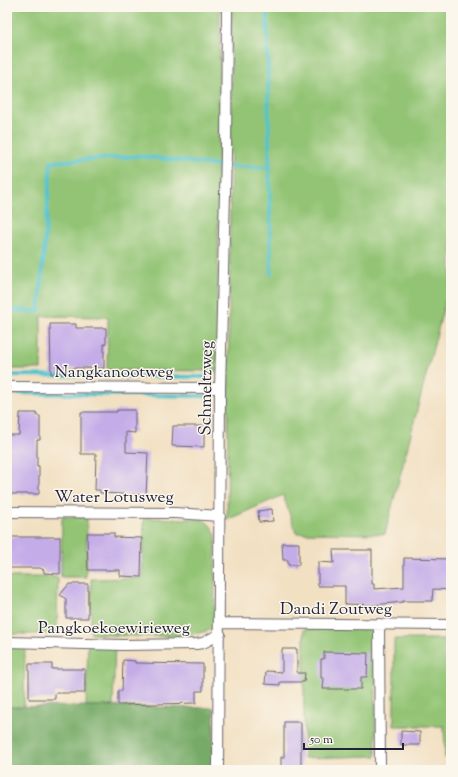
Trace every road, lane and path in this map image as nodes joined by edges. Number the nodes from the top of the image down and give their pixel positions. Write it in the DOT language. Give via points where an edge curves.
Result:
graph roads {
  1 [pos="226,7"];
  2 [pos="7,387"];
  3 [pos="220,388"];
  4 [pos="7,512"];
  5 [pos="220,516"];
  6 [pos="220,623"];
  7 [pos="379,624"];
  8 [pos="451,625"];
  9 [pos="220,634"];
  10 [pos="7,642"];
  11 [pos="218,770"];
  12 [pos="380,770"];
  1 -- 3 [label="street, Schmeltzweg" via="226,176"];
  2 -- 3 [label="street, Nangkanootweg"];
  3 -- 5 [label="street, Schmeltzweg"];
  4 -- 5 [label="street, Water Lotusweg" via="175,512"];
  5 -- 6 [label="street, Schmeltzweg"];
  6 -- 7 [label="street, Dandi Zoutweg"];
  6 -- 9 [label="street, Schmeltzweg"];
  7 -- 8 [label="street, Dandi Zoutweg"];
  7 -- 12 [label="street"];
  9 -- 10 [label="street, Pangkoekoewirieweg" via="196,644"];
  9 -- 11 [label="street, Schmeltzweg"];
}
